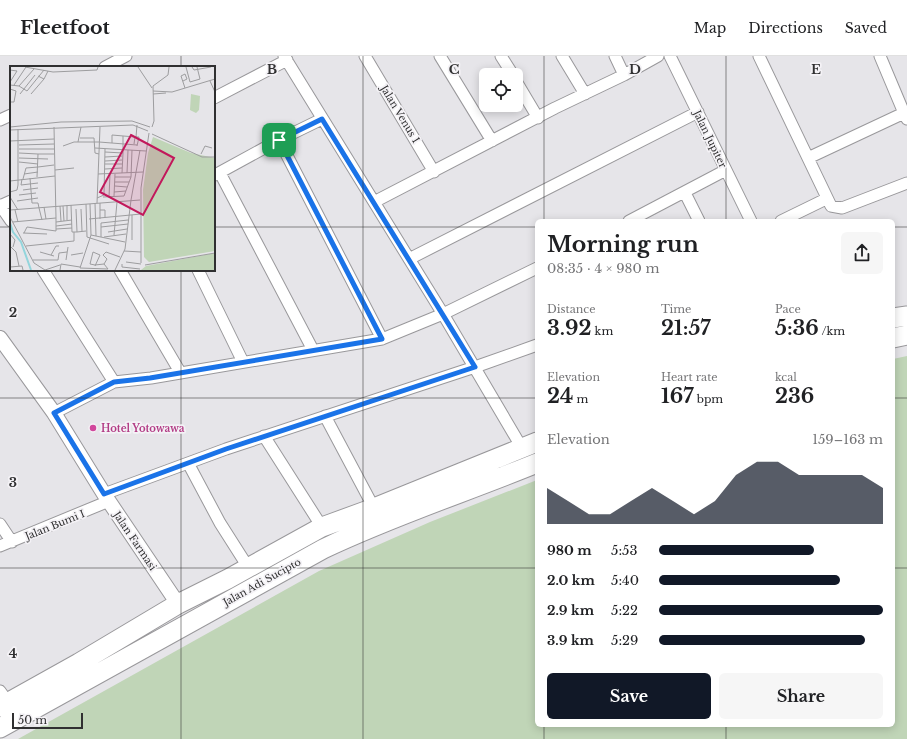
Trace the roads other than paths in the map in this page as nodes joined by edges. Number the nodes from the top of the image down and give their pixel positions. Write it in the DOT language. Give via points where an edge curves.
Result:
graph roads {
  1 [pos="126,56"];
  2 [pos="365,56"];
  3 [pos="440,56"];
  4 [pos="501,56"];
  5 [pos="562,56"];
  6 [pos="615,56"];
  7 [pos="658,56"];
  8 [pos="670,56"];
  9 [pos="759,56"];
  10 [pos="880,56"];
  11 [pos="286,58"];
  12 [pos="107,66"];
  13 [pos="509,68"];
  14 [pos="624,75"];
  15 [pos="523,93"];
  16 [pos="585,94"];
  17 [pos="215,97"];
  18 [pos="698,112"];
  19 [pos="10,115"];
  20 [pos="905,116"];
  21 [pos="538,118"];
  22 [pos="322,119"];
  23 [pos="0,120"];
  24 [pos="279,140"];
  25 [pos="492,141"];
  26 [pos="808,158"];
  27 [pos="726,170"];
  28 [pos="434,172"];
  29 [pos="217,174"];
  30 [pos="907,183"];
  31 [pos="685,193"];
  32 [pos="826,199"];
  33 [pos="10,200"];
  34 [pos="374,202"];
  35 [pos="0,205"];
  36 [pos="633,219"];
  37 [pos="698,219"];
  38 [pos="750,219"];
  39 [pos="785,219"];
  40 [pos="10,220"];
  41 [pos="409,259"];
  42 [pos="535,269"];
  43 [pos="44,271"];
  44 [pos="121,271"];
  45 [pos="198,271"];
  46 [pos="443,314"];
  47 [pos="907,316"];
  48 [pos="895,318"];
  49 [pos="907,335"];
  50 [pos="0,338"];
  51 [pos="895,338"];
  52 [pos="382,339"];
  53 [pos="535,346"];
  54 [pos="313,350"];
  55 [pos="243,362"];
  56 [pos="475,367"];
  57 [pos="180,372"];
  58 [pos="114,382"];
  59 [pos="54,413"];
  60 [pos="325,416"];
  61 [pos="264,436"];
  62 [pos="530,445"];
  63 [pos="188,463"];
  64 [pos="535,463"];
  65 [pos="475,477"];
  66 [pos="106,498"];
  67 [pos="374,508"];
  68 [pos="0,524"];
  69 [pos="322,527"];
  70 [pos="12,542"];
  71 [pos="0,546"];
  72 [pos="248,567"];
  73 [pos="178,604"];
  74 [pos="3,700"];
  75 [pos="0,728"];
  1 -- 12 [label="street"];
  2 -- 28 [label="street, Jalan Venus I"];
  3 -- 25 [label="street"];
  4 -- 13 [label="street"];
  5 -- 16 [label="street"];
  6 -- 14 [label="street"];
  7 -- 14 [label="street"];
  8 -- 18 [label="street, Jalan Jupiter"];
  9 -- 26 [label="street"];
  10 -- 20 [label="street"];
  11 -- 17 [label="street"];
  11 -- 22 [label="street"];
  14 -- 16 [label="street"];
  15 -- 21 [label="street"];
  16 -- 21 [label="street"];
  18 -- 27 [label="street, Jalan Jupiter"];
  18 -- 41 [label="street"];
  19 -- 23 [label="street"];
  20 -- 26 [label="street"];
  21 -- 25 [label="street"];
  22 -- 24 [label="street"];
  22 -- 34 [label="street"];
  24 -- 29 [label="street"];
  24 -- 52 [label="street"];
  25 -- 28 [label="street"];
  26 -- 32 [label="street"];
  27 -- 31 [label="street"];
  27 -- 38 [label="street, Jalan Jupiter"];
  28 -- 34 [label="street"];
  29 -- 54 [label="street"];
  30 -- 32 [label="street" via="842,208 831,206"];
  31 -- 36 [label="street"];
  31 -- 37 [label="street"];
  32 -- 39 [label="street"];
  33 -- 35 [label="street"];
  34 -- 41 [label="street"];
  35 -- 40 [label="street"];
  41 -- 46 [label="street"];
  42 -- 46 [label="street"];
  43 -- 58 [label="street"];
  44 -- 57 [label="street"];
  45 -- 55 [label="street"];
  46 -- 52 [label="street"];
  46 -- 56 [label="street"];
  47 -- 48 [label="highway"];
  49 -- 51 [label="highway"];
  50 -- 59 [label="street, Jalan Farmasi"];
  52 -- 54 [label="street"];
  53 -- 56 [label="street, Jalan Bumi I"];
  54 -- 55 [label="street"];
  55 -- 57 [label="street"];
  56 -- 60 [label="street, Jalan Bumi I"];
  56 -- 62 [label="street"];
  57 -- 58 [label="street"];
  58 -- 59 [label="street"];
  59 -- 66 [label="street, Jalan Farmasi"];
  60 -- 61 [label="street, Jalan Bumi I"];
  60 -- 67 [label="street"];
  61 -- 63 [label="street, Jalan Bumi I"];
  61 -- 69 [label="street"];
  62 -- 65 [label="highway, Jalan Adi Sucipto"];
  63 -- 66 [label="street, Jalan Bumi I"];
  63 -- 72 [label="street" via="220,523"];
  64 -- 65 [label="highway, Jalan Adi Sucipto"];
  65 -- 67 [label="highway, Jalan Adi Sucipto"];
  65 -- 75 [label="highway, Jalan Adi Sucipto" via="431,505 371,526 323,549"];
  66 -- 70 [label="street, Jalan Bumi I"];
  66 -- 73 [label="street, Jalan Farmasi"];
  67 -- 69 [label="highway, Jalan Adi Sucipto"];
  68 -- 70 [label="street"];
  69 -- 72 [label="highway, Jalan Adi Sucipto"];
  70 -- 71 [label="street, Jalan Bumi I"];
  72 -- 73 [label="highway, Jalan Adi Sucipto"];
  73 -- 74 [label="highway, Jalan Adi Sucipto" via="79,663"];
}
